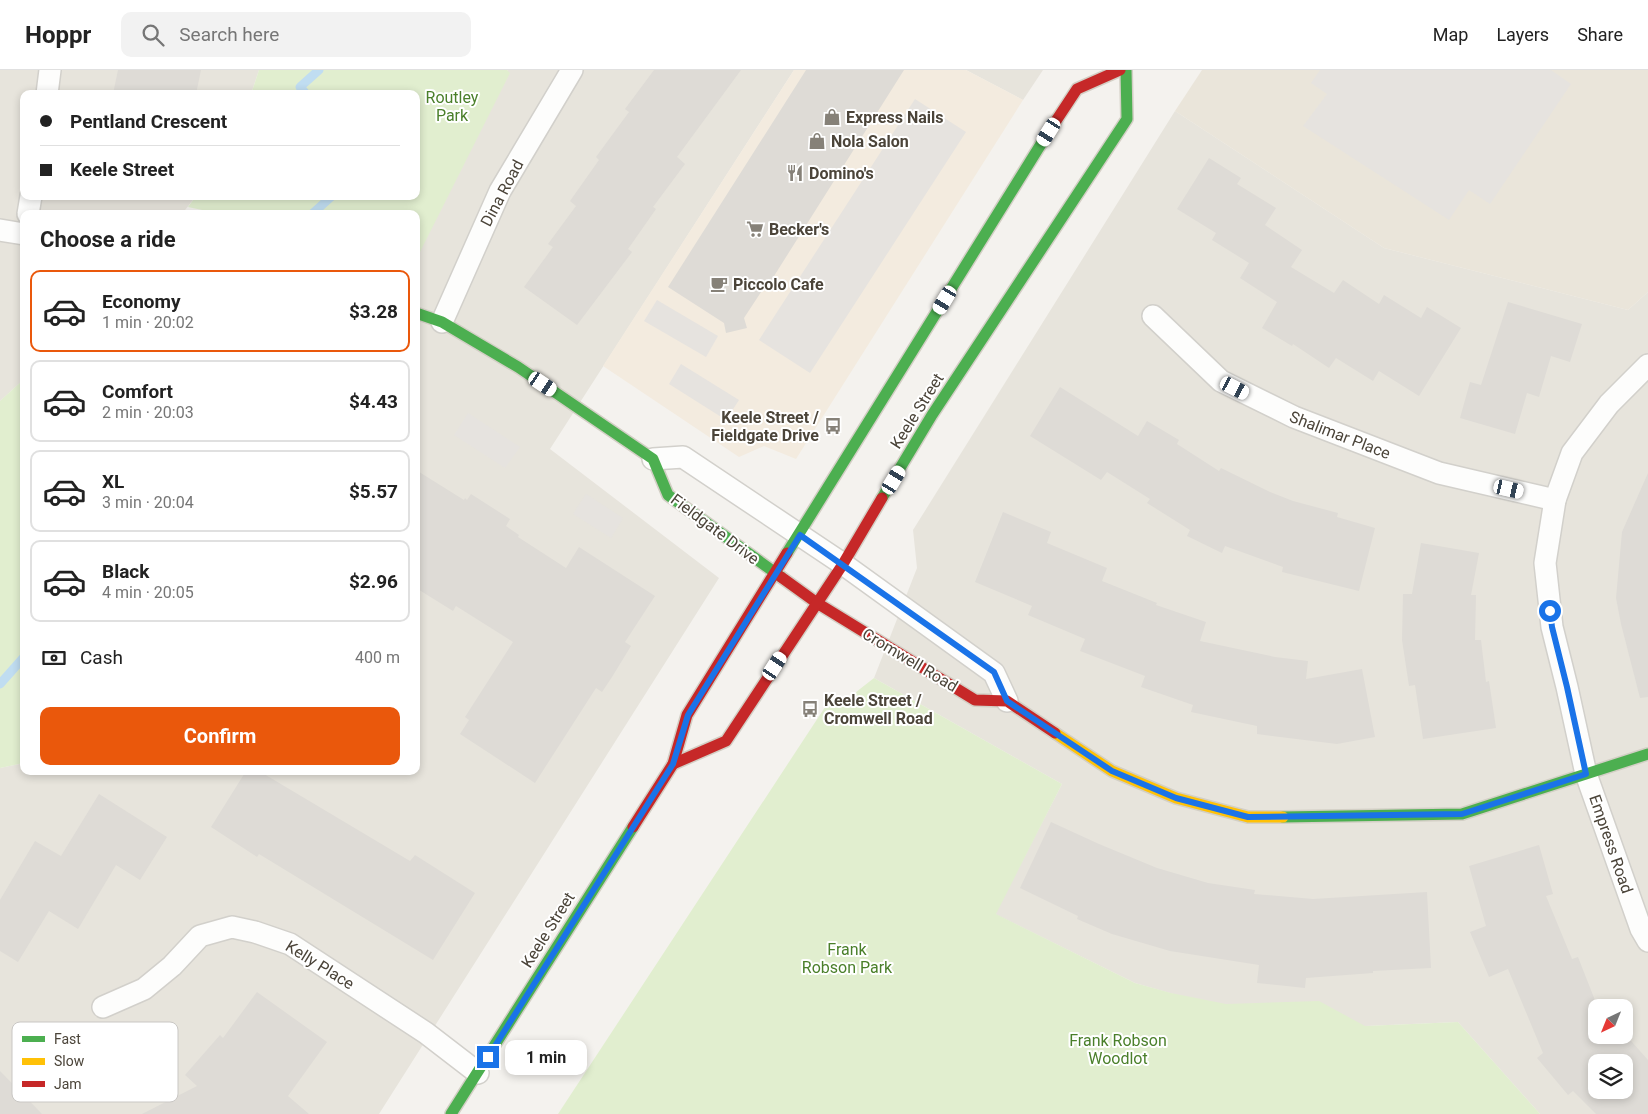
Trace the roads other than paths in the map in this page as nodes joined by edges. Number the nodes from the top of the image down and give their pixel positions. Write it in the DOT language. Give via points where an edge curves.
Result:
graph roads {
  1 [pos="50,70"];
  2 [pos="572,70"];
  3 [pos="1120,70"];
  4 [pos="1126,70"];
  5 [pos="47,90"];
  6 [pos="0,230"];
  7 [pos="20,233"];
  8 [pos="420,314"];
  9 [pos="1153,316"];
  10 [pos="442,322"];
  11 [pos="1648,365"];
  12 [pos="652,459"];
  13 [pos="1555,500"];
  14 [pos="800,535"];
  15 [pos="843,564"];
  16 [pos="775,574"];
  17 [pos="817,603"];
  18 [pos="1007,701"];
  19 [pos="1648,754"];
  20 [pos="673,764"];
  21 [pos="1586,774"];
  22 [pos="1648,941"];
  23 [pos="103,1007"];
  24 [pos="478,1073"];
  25 [pos="451,1114"];
  1 -- 5 [label="street"];
  2 -- 10 [label="street, Dina Road" via="500,191"];
  3 -- 14 [label="main road, Keele Street" via="1077,88"];
  4 -- 15 [label="main road, Keele Street" via="1127,120 932,415"];
  6 -- 7 [label="street"];
  8 -- 10 [label="main road"];
  9 -- 13 [label="street, Shalimar Place" via="1221,381 1294,417 1439,473"];
  10 -- 12 [label="main road" via="518,367"];
  11 -- 13 [label="street, Empress Road" via="1608,404 1572,453"];
  12 -- 14 [label="street" via="682,458"];
  12 -- 16 [label="main road, Fieldgate Drive" via="668,494"];
  13 -- 21 [label="street, Empress Road" via="1545,563 1552,627"];
  14 -- 15 [label="street"];
  14 -- 16 [label="main road, Keele Street"];
  15 -- 17 [label="main road, Keele Street"];
  15 -- 18 [label="street" via="994,672"];
  16 -- 17 [label="main road, Fieldgate Drive"];
  16 -- 20 [label="main road, Keele Street" via="688,715"];
  17 -- 18 [label="main road, Cromwell Road" via="976,700"];
  17 -- 20 [label="main road, Keele Street" via="726,741"];
  18 -- 21 [label="main road" via="1112,771 1176,798 1248,817 1462,814"];
  19 -- 21 [label="main road"];
  20 -- 24 [label="main road, Keele Street"];
  21 -- 22 [label="street, Empress Road"];
  23 -- 24 [label="street, Kelly Place" via="144,989 172,966 200,936 232,927 290,944 426,1033"];
  24 -- 25 [label="main road, Keele Street"];
}
